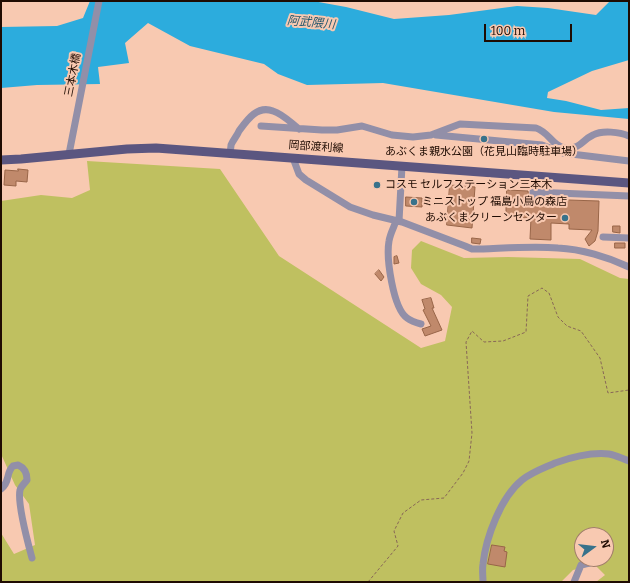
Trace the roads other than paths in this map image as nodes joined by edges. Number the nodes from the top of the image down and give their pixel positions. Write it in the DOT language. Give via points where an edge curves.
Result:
graph roads {
  1 [pos="98,1"];
  2 [pos="261,126"];
  3 [pos="299,129"];
  4 [pos="431,135"];
  5 [pos="629,136"];
  6 [pos="69,154"];
  7 [pos="230,154"];
  8 [pos="293,158"];
  9 [pos="1,160"];
  10 [pos="629,161"];
  11 [pos="402,166"];
  12 [pos="629,183"];
  13 [pos="629,196"];
  14 [pos="533,197"];
  15 [pos="398,221"];
  16 [pos="603,237"];
  17 [pos="629,238"];
  18 [pos="629,267"];
  19 [pos="421,324"];
  20 [pos="629,461"];
  21 [pos="1,489"];
  22 [pos="32,558"];
  23 [pos="580,567"];
  24 [pos="483,582"];
  25 [pos="574,582"];
  1 -- 6 [label="street, 三本木橋"];
  2 -- 3 [label="street"];
  3 -- 4 [label="street" via="337,130 362,126 405,137"];
  3 -- 7 [label="street" via="280,114 266,109 260,111 253,114 244,124 232,144"];
  4 -- 5 [label="street" via="460,124 536,128 564,148 580,146 590,136 599,132"];
  4 -- 10 [label="street" via="542,146 563,153"];
  6 -- 7 [label="main road, 岡部渡利線" via="156,148"];
  6 -- 9 [label="main road, 岡部渡利線"];
  7 -- 8 [label="main road, 岡部渡利線"];
  8 -- 11 [label="main road, 岡部渡利線"];
  8 -- 15 [label="street" via="299,174 326,193 350,207"];
  11 -- 12 [label="main road, 岡部渡利線"];
  11 -- 15 [label="street"];
  13 -- 14 [label="street" via="533,192"];
  15 -- 18 [label="street" via="472,249 558,248 594,255"];
  15 -- 19 [label="street" via="389,239 390,273 400,311 407,318"];
  16 -- 17 [label="street"];
  20 -- 24 [label="street" via="609,454 588,454 572,457 534,472 522,480 511,491 494,521 484,557"];
  21 -- 22 [label="street" via="7,483 13,466 18,465 24,470 27,480 22,486 20,496"];
  23 -- 25 [label="street"];
}
